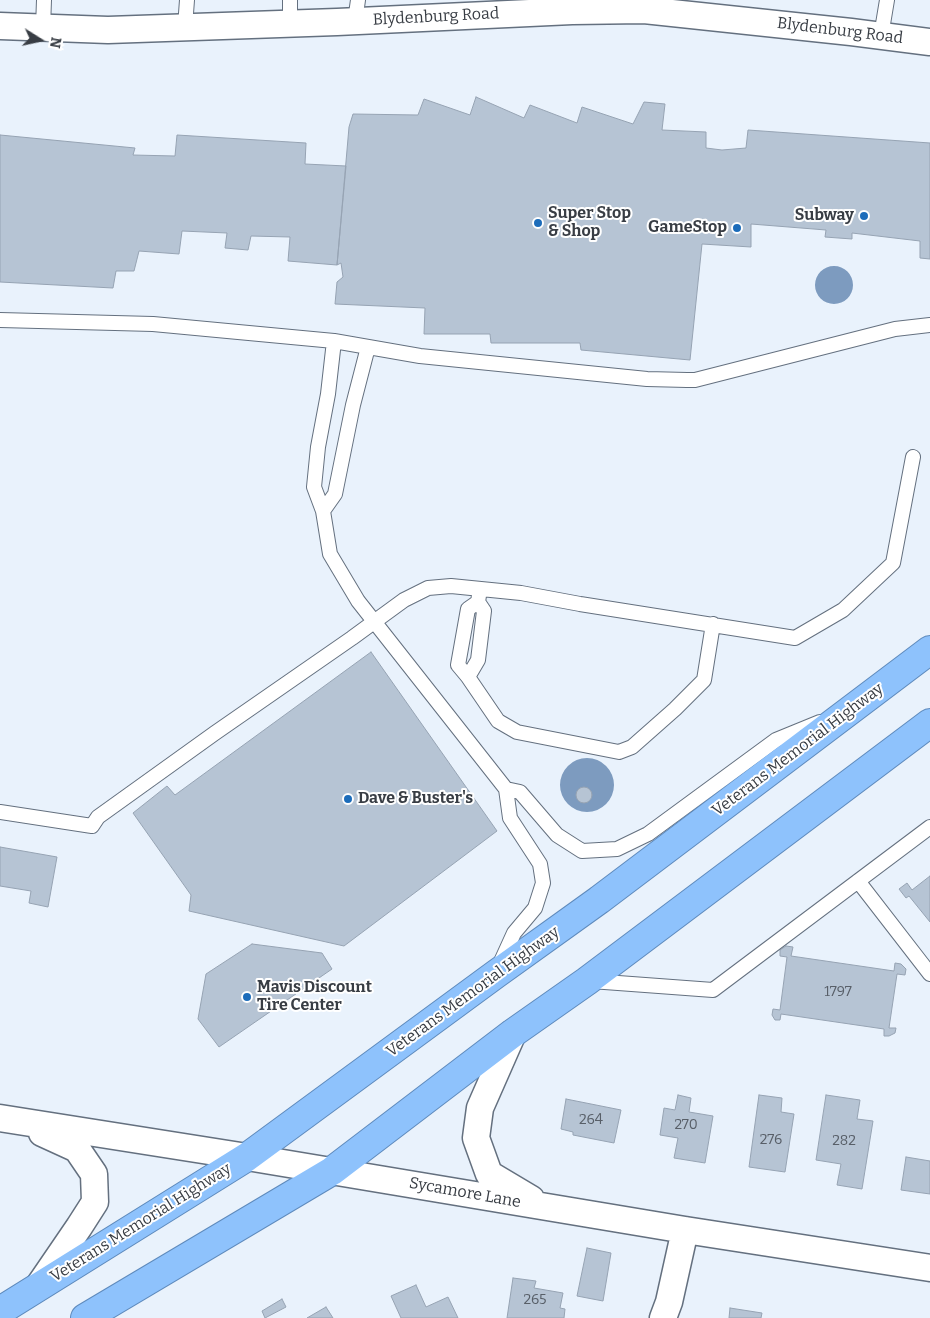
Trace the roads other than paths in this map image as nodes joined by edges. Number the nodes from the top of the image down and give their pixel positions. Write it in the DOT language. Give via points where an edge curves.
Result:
graph roads {
  1 [pos="44,0"];
  2 [pos="187,0"];
  3 [pos="887,0"];
  4 [pos="574,5"];
  5 [pos="645,5"];
  6 [pos="356,11"];
  7 [pos="290,12"];
  8 [pos="0,26"];
  9 [pos="185,27"];
  10 [pos="43,28"];
  11 [pos="881,36"];
  12 [pos="930,42"];
  13 [pos="0,320"];
  14 [pos="930,325"];
  15 [pos="334,341"];
  16 [pos="368,347"];
  17 [pos="913,457"];
  18 [pos="323,511"];
  19 [pos="479,596"];
  20 [pos="374,622"];
  21 [pos="713,624"];
  22 [pos="930,650"];
  23 [pos="854,708"];
  24 [pos="930,723"];
  25 [pos="506,789"];
  26 [pos="0,812"];
  27 [pos="930,827"];
  28 [pos="858,881"];
  29 [pos="496,974"];
  30 [pos="930,974"];
  31 [pos="588,981"];
  32 [pos="514,1033"];
  33 [pos="7,1119"];
  34 [pos="247,1157"];
  35 [pos="332,1171"];
  36 [pos="542,1206"];
  37 [pos="685,1230"];
  38 [pos="930,1268"];
  39 [pos="38,1287"];
  40 [pos="0,1311"];
  41 [pos="85,1318"];
  42 [pos="663,1318"];
  1 -- 10 [label="lane"];
  2 -- 9 [label="lane"];
  3 -- 11 [label="lane"];
  4 -- 5 [label="street, Blydenburg Road"];
  4 -- 6 [label="street, Blydenburg Road"];
  5 -- 11 [label="street, Blydenburg Road"];
  6 -- 7 [label="street, Blydenburg Road"];
  7 -- 9 [label="street, Blydenburg Road"];
  8 -- 10 [label="street, Blydenburg Road"];
  9 -- 10 [label="street, Blydenburg Road"];
  11 -- 12 [label="street, Blydenburg Road"];
  13 -- 15 [label="lane" via="153,324"];
  14 -- 16 [label="lane" via="894,328 696,380 647,379 420,356"];
  15 -- 16 [label="lane"];
  15 -- 18 [label="lane" via="314,487"];
  16 -- 18 [label="lane" via="335,494"];
  17 -- 21 [label="lane" via="893,563 842,610 795,638"];
  18 -- 20 [label="lane" via="330,554"];
  19 -- 20 [label="lane" via="451,586 428,588 404,600"];
  19 -- 21 [label="lane" via="522,593"];
  19 -- 21 [label="lane" via="484,611 478,660 468,677 498,721 517,732 619,752 632,747 704,680"];
  20 -- 25 [label="lane"];
  20 -- 26 [label="lane" via="98,817 92,826"];
  22 -- 23 [label="highway, Veterans Memorial Highway"];
  23 -- 25 [label="lane" via="776,740 648,834 618,849 582,851 557,835 520,792"];
  23 -- 29 [label="highway, Veterans Memorial Highway" via="600,900"];
  24 -- 31 [label="highway"];
  25 -- 29 [label="lane" via="510,818 540,864 543,883 535,908 514,933"];
  27 -- 28 [label="lane"];
  28 -- 30 [label="lane"];
  28 -- 31 [label="lane" via="713,990"];
  29 -- 34 [label="highway, Veterans Memorial Highway"];
  31 -- 32 [label="highway"];
  32 -- 35 [label="highway"];
  32 -- 36 [label="street" via="480,1108 476,1138 489,1174"];
  33 -- 34 [label="street, Sycamore Lane"];
  33 -- 39 [label="street" via="77,1149 94,1174 95,1202"];
  34 -- 35 [label="street, Sycamore Lane"];
  34 -- 39 [label="highway, Veterans Memorial Highway"];
  35 -- 36 [label="street, Sycamore Lane"];
  35 -- 41 [label="highway"];
  36 -- 37 [label="street, Sycamore Lane"];
  37 -- 38 [label="street, Sycamore Lane"];
  37 -- 42 [label="street"];
  39 -- 40 [label="highway, Veterans Memorial Highway"];
}
